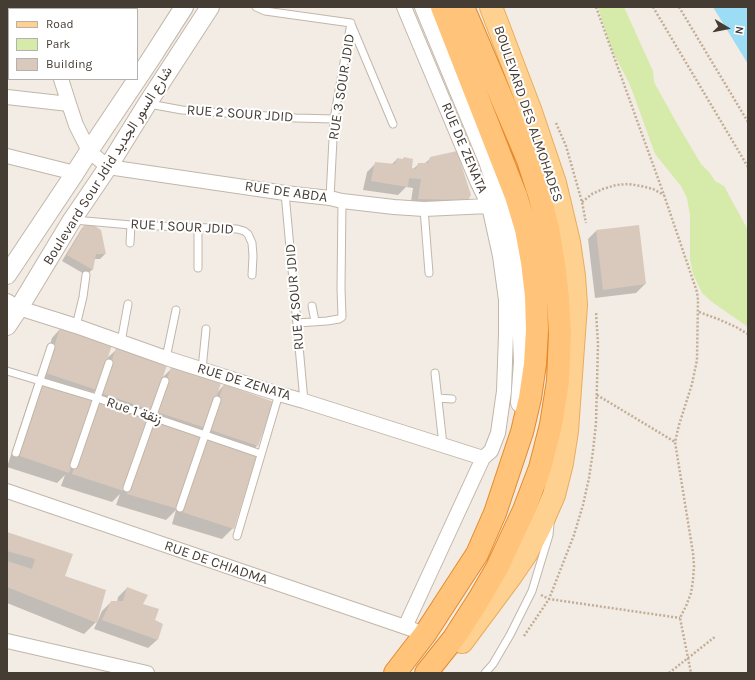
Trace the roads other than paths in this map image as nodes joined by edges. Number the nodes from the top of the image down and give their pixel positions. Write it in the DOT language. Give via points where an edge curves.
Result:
graph roads {
  1 [pos="184,7"];
  2 [pos="210,7"];
  3 [pos="256,7"];
  4 [pos="404,7"];
  5 [pos="424,7"];
  6 [pos="442,7"];
  7 [pos="463,7"];
  8 [pos="491,7"];
  9 [pos="351,24"];
  10 [pos="138,78"];
  11 [pos="61,80"];
  12 [pos="137,80"];
  13 [pos="7,97"];
  14 [pos="69,104"];
  15 [pos="147,104"];
  16 [pos="334,119"];
  17 [pos="393,124"];
  18 [pos="89,151"];
  19 [pos="7,156"];
  20 [pos="108,167"];
  21 [pos="75,173"];
  22 [pos="285,193"];
  23 [pos="336,199"];
  24 [pos="489,206"];
  25 [pos="424,209"];
  26 [pos="72,220"];
  27 [pos="131,225"];
  28 [pos="198,228"];
  29 [pos="130,243"];
  30 [pos="198,268"];
  31 [pos="429,273"];
  32 [pos="7,275"];
  33 [pos="86,275"];
  34 [pos="252,275"];
  35 [pos="128,304"];
  36 [pos="13,305"];
  37 [pos="312,306"];
  38 [pos="176,310"];
  39 [pos="315,321"];
  40 [pos="297,323"];
  41 [pos="7,326"];
  42 [pos="76,326"];
  43 [pos="206,329"];
  44 [pos="560,334"];
  45 [pos="121,342"];
  46 [pos="51,347"];
  47 [pos="166,358"];
  48 [pos="109,363"];
  49 [pos="572,364"];
  50 [pos="202,369"];
  51 [pos="7,371"];
  52 [pos="435,373"];
  53 [pos="40,380"];
  54 [pos="165,381"];
  55 [pos="279,394"];
  56 [pos="97,398"];
  57 [pos="438,398"];
  58 [pos="452,399"];
  59 [pos="217,400"];
  60 [pos="304,401"];
  61 [pos="152,417"];
  62 [pos="206,435"];
  63 [pos="443,444"];
  64 [pos="16,453"];
  65 [pos="261,454"];
  66 [pos="483,458"];
  67 [pos="512,464"];
  68 [pos="74,465"];
  69 [pos="127,488"];
  70 [pos="7,491"];
  71 [pos="554,495"];
  72 [pos="180,508"];
  73 [pos="237,536"];
  74 [pos="405,627"];
  75 [pos="425,634"];
  76 [pos="7,641"];
  77 [pos="147,673"];
  78 [pos="394,673"];
  79 [pos="426,673"];
  80 [pos="439,673"];
  81 [pos="486,673"];
  1 -- 10 [label="street, Boulevard Sour Jdid شارع السور الجديد"];
  2 -- 15 [label="street, Boulevard Sour Jdid شارع السور الجديد"];
  3 -- 9 [label="lane" via="265,11"];
  4 -- 24 [label="street, RUE DE ZENATA"];
  5 -- 67 [label="street" via="488,161 504,210 515,260 523,362 520,414"];
  6 -- 67 [label="highway" via="516,196 532,262 537,330 535,364 530,398"];
  7 -- 44 [label="highway" via="528,160 539,194 554,263"];
  8 -- 49 [label="main road, BOULEVARD DES ALMOHADES" via="555,182 569,242 576,304"];
  9 -- 16 [label="lane, RUE 3 SOUR JDID"];
  9 -- 17 [label="lane"];
  11 -- 14 [label="street"];
  12 -- 18 [label="street, Boulevard Sour Jdid شارع السور الجديد"];
  13 -- 14 [label="street"];
  14 -- 18 [label="street"];
  15 -- 16 [label="lane, RUE 2 SOUR JDID" via="182,110"];
  15 -- 20 [label="street, Boulevard Sour Jdid شارع السور الجديد"];
  16 -- 23 [label="lane, RUE 3 SOUR JDID"];
  18 -- 20 [label="street"];
  18 -- 21 [label="street, Boulevard Sour Jdid شارع السور الجديد"];
  19 -- 21 [label="street"];
  20 -- 22 [label="street, RUE DE ABDA"];
  20 -- 26 [label="street, Boulevard Sour Jdid شارع السور الجديد"];
  21 -- 32 [label="street, Boulevard Sour Jdid شارع السور الجديد"];
  22 -- 23 [label="street, RUE DE ABDA"];
  22 -- 40 [label="lane, RUE 4 SOUR JDID"];
  23 -- 25 [label="street, RUE DE ABDA"];
  23 -- 39 [label="lane, RUE 3 SOUR JDID" via="342,317"];
  24 -- 25 [label="street, RUE DE ABDA"];
  24 -- 66 [label="street, RUE DE ZENATA" via="506,300 506,334 504,391 498,433 491,451"];
  25 -- 31 [label="lane"];
  26 -- 27 [label="lane, RUE 1 SOUR JDID"];
  26 -- 36 [label="street, Boulevard Sour Jdid شارع السور الجديد"];
  27 -- 28 [label="lane, RUE 1 SOUR JDID"];
  27 -- 29 [label="lane"];
  28 -- 30 [label="lane"];
  28 -- 34 [label="lane, RUE 1 SOUR JDID" via="237,229 248,234 252,243"];
  33 -- 42 [label="lane"];
  35 -- 45 [label="lane"];
  36 -- 41 [label="street, Boulevard Sour Jdid شارع السور الجديد"];
  36 -- 42 [label="street, RUE DE ZENATA"];
  37 -- 39 [label="lane"];
  38 -- 47 [label="lane"];
  39 -- 40 [label="lane"];
  40 -- 60 [label="lane, RUE 4 SOUR JDID"];
  42 -- 45 [label="street, RUE DE ZENATA"];
  43 -- 50 [label="lane"];
  44 -- 49 [label="highway"];
  44 -- 79 [label="highway" via="558,381 552,425 540,468 524,510 497,568 479,599 454,638"];
  45 -- 47 [label="street, RUE DE ZENATA"];
  46 -- 53 [label="lane"];
  47 -- 50 [label="street, RUE DE ZENATA"];
  48 -- 56 [label="lane"];
  49 -- 71 [label="main road, BOULEVARD DES ALMOHADES" via="567,430"];
  50 -- 55 [label="street, RUE DE ZENATA"];
  51 -- 53 [label="lane, Rue 1 زنقة"];
  52 -- 57 [label="lane"];
  53 -- 56 [label="lane, Rue 1 زنقة"];
  53 -- 64 [label="lane"];
  54 -- 61 [label="lane"];
  55 -- 60 [label="street, RUE DE ZENATA"];
  55 -- 65 [label="lane"];
  56 -- 61 [label="lane, Rue 1 زنقة"];
  56 -- 68 [label="lane"];
  57 -- 58 [label="lane"];
  57 -- 63 [label="lane"];
  59 -- 62 [label="lane"];
  60 -- 63 [label="street, RUE DE ZENATA"];
  61 -- 62 [label="lane, Rue 1 زنقة"];
  61 -- 69 [label="lane"];
  62 -- 65 [label="lane, Rue 1 زنقة"];
  62 -- 72 [label="lane"];
  63 -- 66 [label="street, RUE DE ZENATA"];
  65 -- 73 [label="lane"];
  66 -- 74 [label="street, RUE DE ZENATA"];
  67 -- 75 [label="highway" via="477,554"];
  70 -- 74 [label="street, RUE DE CHIADMA"];
  71 -- 80 [label="main road, BOULEVARD DES ALMOHADES" via="526,554"];
  71 -- 81 [label="lane" via="549,535 532,591 510,635"];
  74 -- 75 [label="street, RUE DE CHIADMA"];
  75 -- 78 [label="highway"];
  76 -- 77 [label="street"];
}
